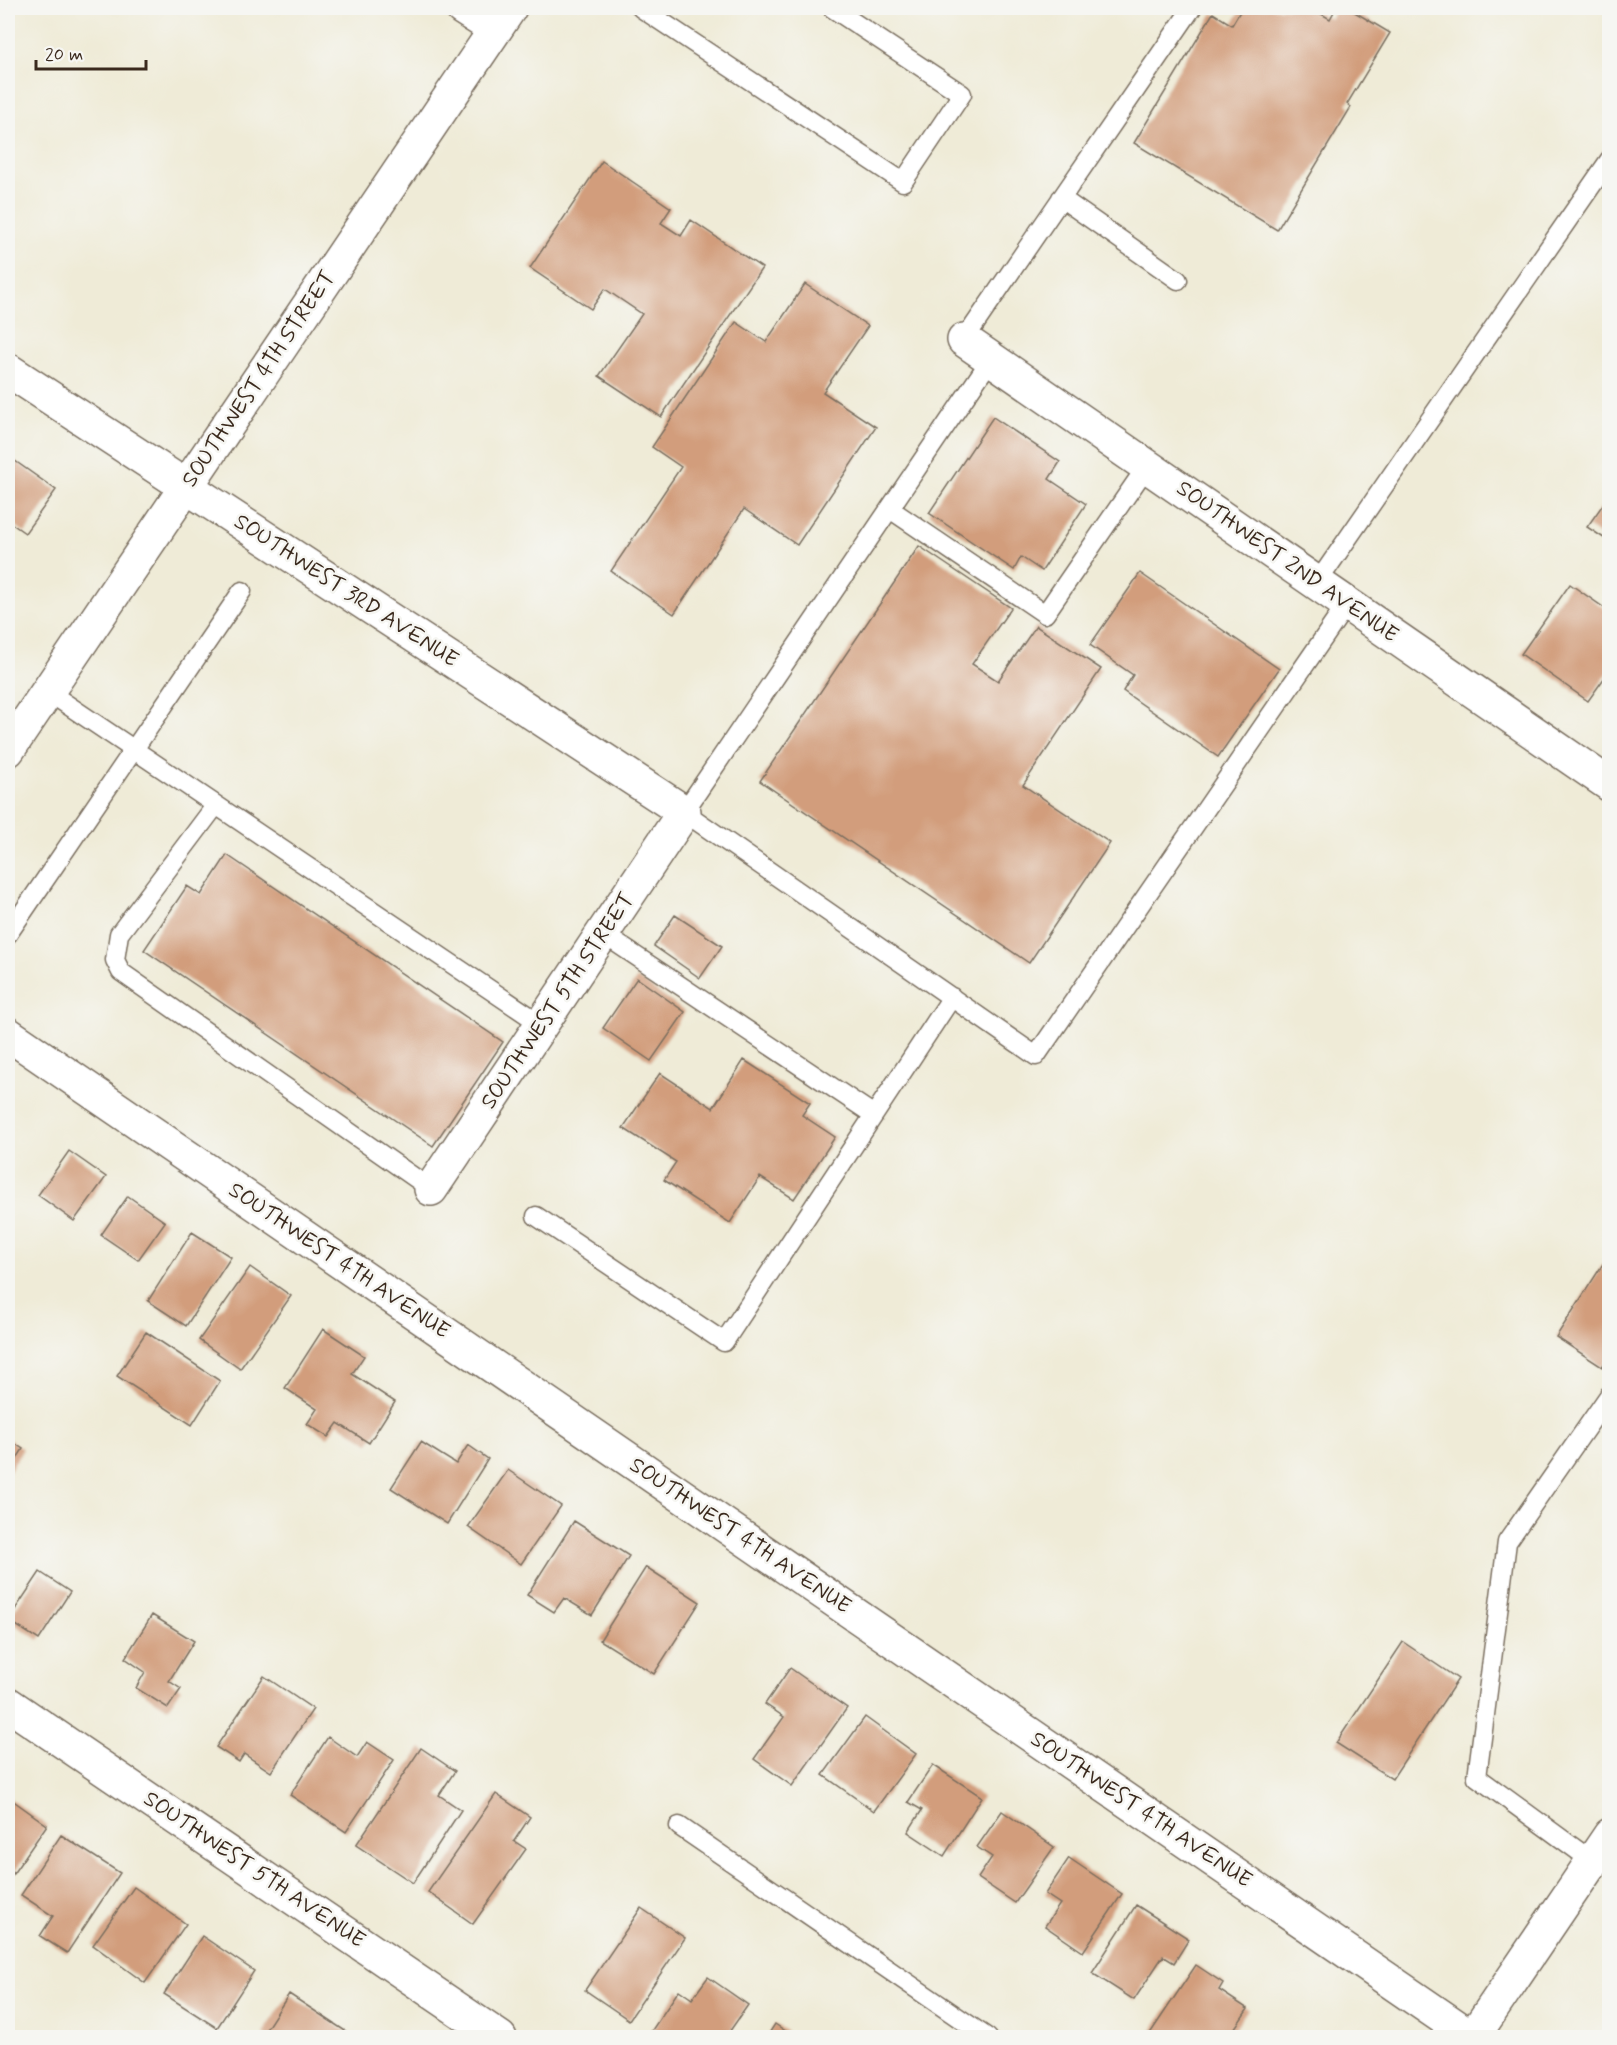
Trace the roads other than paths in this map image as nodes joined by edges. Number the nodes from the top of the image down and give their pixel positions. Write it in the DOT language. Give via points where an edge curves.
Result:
graph roads {
  1 [pos="462,8"];
  2 [pos="641,8"];
  3 [pos="832,8"];
  4 [pos="1192,8"];
  5 [pos="503,18"];
  6 [pos="1610,159"];
  7 [pos="1061,198"];
  8 [pos="1178,280"];
  9 [pos="964,340"];
  10 [pos="992,359"];
  11 [pos="8,370"];
  12 [pos="1147,466"];
  13 [pos="186,486"];
  14 [pos="890,509"];
  15 [pos="1317,583"];
  16 [pos="242,591"];
  17 [pos="1347,604"];
  18 [pos="47,691"];
  19 [pos="134,749"];
  20 [pos="8,750"];
  21 [pos="1610,785"];
  22 [pos="216,805"];
  23 [pos="684,813"];
  24 [pos="8,934"];
  25 [pos="603,934"];
  26 [pos="952,998"];
  27 [pos="541,1024"];
  28 [pos="8,1034"];
  29 [pos="874,1115"];
  30 [pos="431,1189"];
  31 [pos="536,1216"];
  32 [pos="1610,1394"];
  33 [pos="8,1704"];
  34 [pos="679,1826"];
  35 [pos="1601,1848"];
  36 [pos="488,2034"];
  37 [pos="988,2037"];
  38 [pos="1473,2037"];
  1 -- 5 [label="street"];
  2 -- 3 [label="lane" via="903,182 962,94"];
  4 -- 7 [label="lane"];
  5 -- 13 [label="street, SOUTHWEST 4TH STREET"];
  6 -- 15 [label="lane"];
  7 -- 8 [label="lane"];
  7 -- 9 [label="lane"];
  9 -- 10 [label="street, SOUTHWEST 2ND AVENUE"];
  10 -- 12 [label="street, SOUTHWEST 2ND AVENUE"];
  10 -- 14 [label="lane"];
  11 -- 13 [label="street, SOUTHWEST 3RD AVENUE"];
  12 -- 14 [label="lane" via="1045,614"];
  12 -- 15 [label="street, SOUTHWEST 2ND AVENUE"];
  13 -- 18 [label="street, SOUTHWEST 4TH STREET"];
  13 -- 23 [label="street, SOUTHWEST 3RD AVENUE"];
  14 -- 23 [label="lane"];
  15 -- 17 [label="street, SOUTHWEST 2ND AVENUE"];
  16 -- 19 [label="lane"];
  17 -- 21 [label="street, SOUTHWEST 2ND AVENUE"];
  17 -- 26 [label="lane" via="1036,1056"];
  18 -- 19 [label="lane"];
  18 -- 20 [label="street, SOUTHWEST 4TH STREET"];
  19 -- 22 [label="lane"];
  19 -- 24 [label="lane"];
  22 -- 27 [label="lane"];
  22 -- 30 [label="lane" via="119,934 115,960 121,972"];
  23 -- 25 [label="street, SOUTHWEST 5TH STREET"];
  23 -- 26 [label="lane"];
  25 -- 27 [label="street, SOUTHWEST 5TH STREET"];
  25 -- 29 [label="lane"];
  26 -- 29 [label="lane"];
  27 -- 30 [label="street, SOUTHWEST 5TH STREET"];
  28 -- 38 [label="street, SOUTHWEST 4TH AVENUE"];
  29 -- 31 [label="lane" via="724,1342"];
  32 -- 35 [label="lane" via="1507,1542 1477,1777"];
  33 -- 36 [label="street, SOUTHWEST 5TH AVENUE"];
  34 -- 37 [label="lane"];
  35 -- 38 [label="street"];
}
